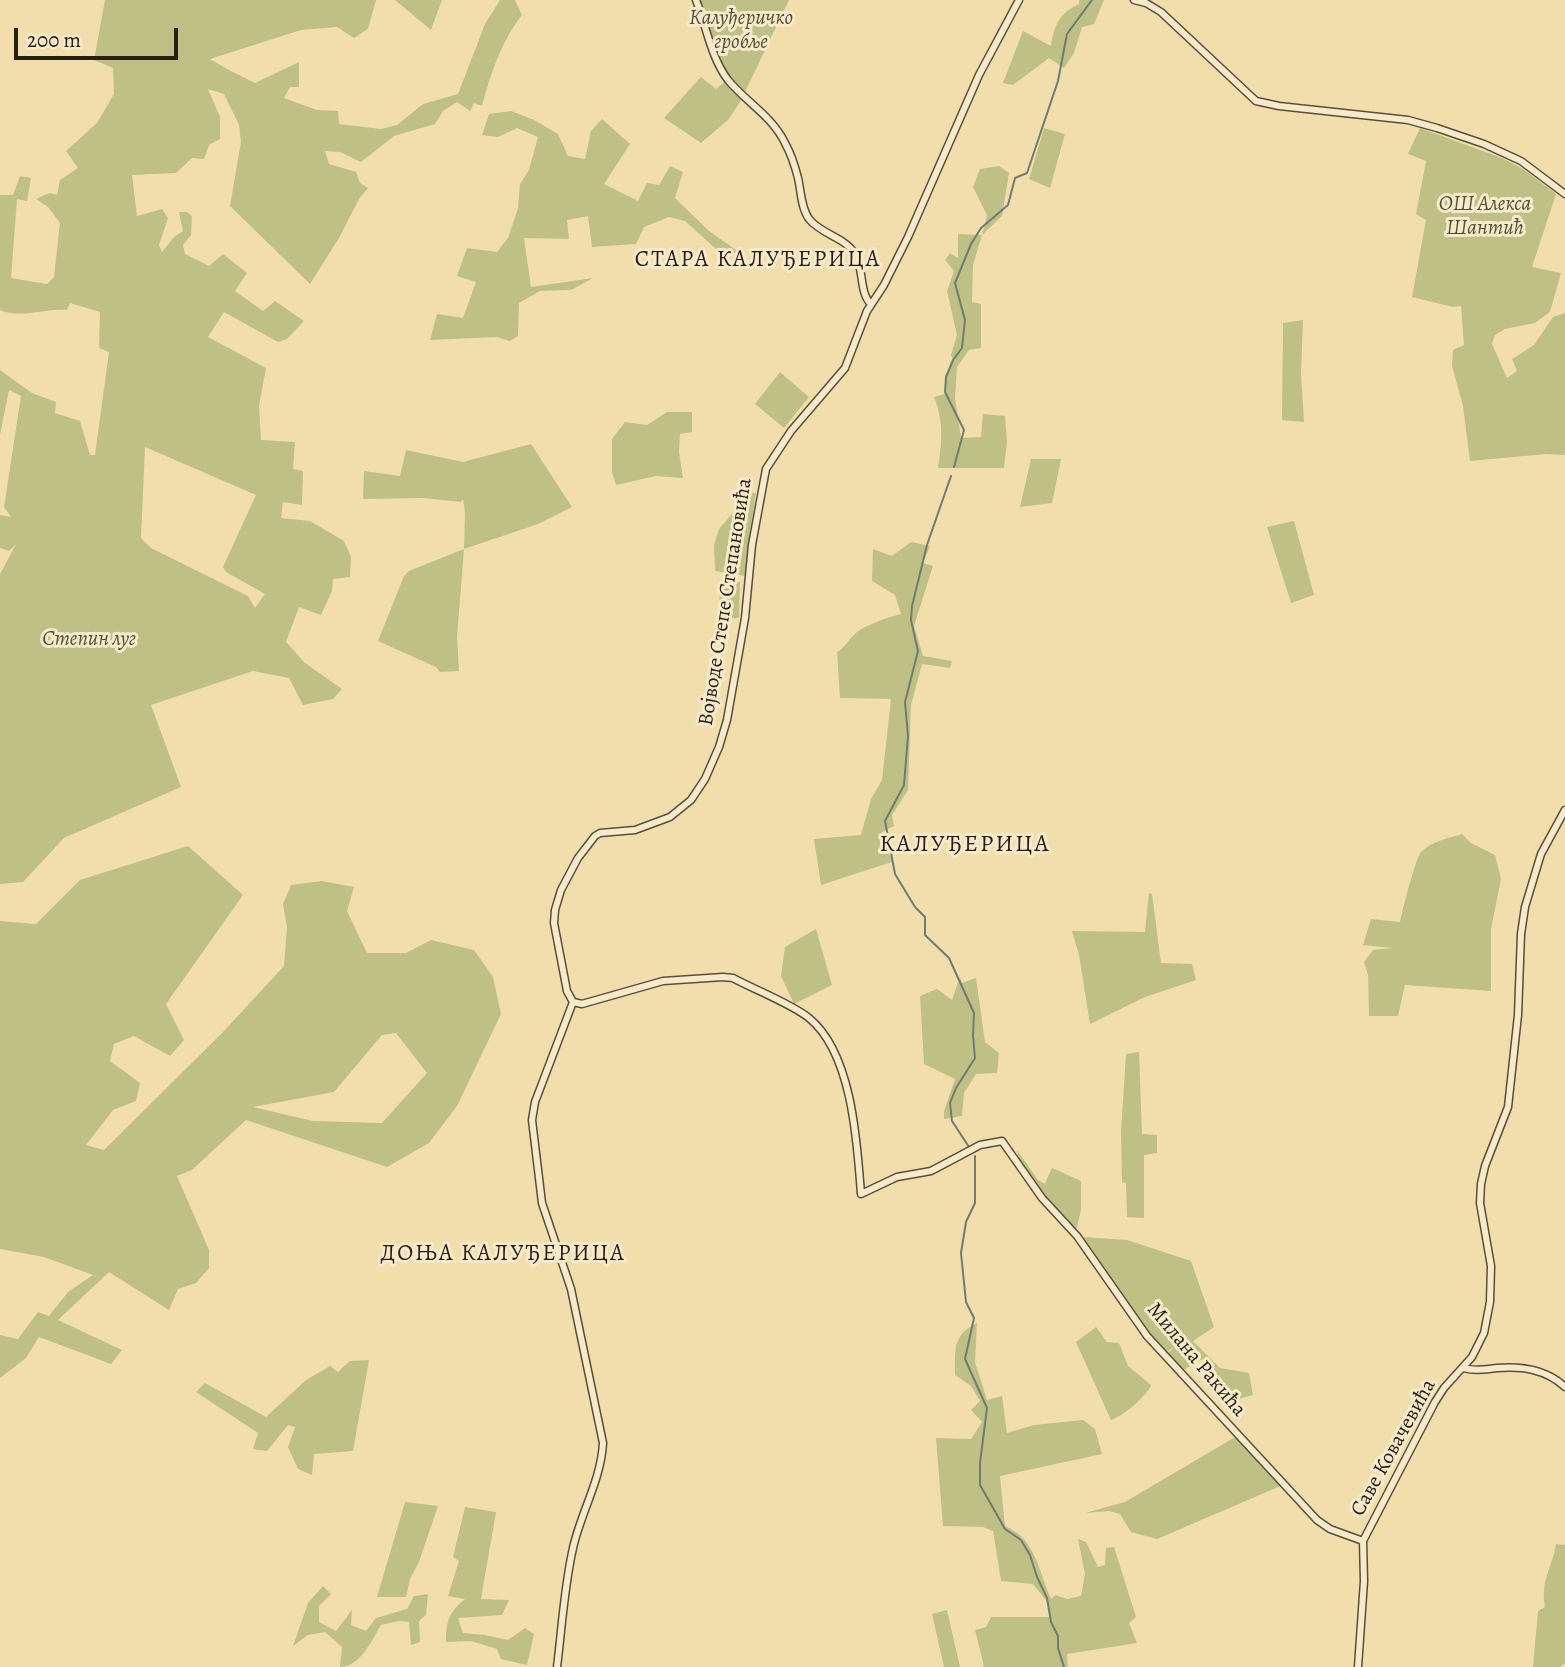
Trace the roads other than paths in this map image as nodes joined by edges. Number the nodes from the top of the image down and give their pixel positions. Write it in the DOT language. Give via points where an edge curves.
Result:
graph roads {
  1 [pos="696,0"];
  2 [pos="1019,0"];
  3 [pos="1134,0"];
  4 [pos="1565,194"];
  5 [pos="871,304"];
  6 [pos="1565,810"];
  7 [pos="573,1002"];
  8 [pos="1463,1368"];
  9 [pos="1565,1387"];
  10 [pos="1363,1541"];
  11 [pos="557,1667"];
  12 [pos="1358,1667"];
  1 -- 5 [label="street" via="722,71 782,138 793,160 807,216 854,251"];
  2 -- 5 [label="street, Војводе Степе Степановића" via="982,69 890,274"];
  3 -- 4 [label="street" via="1161,12 1256,101 1408,120 1437,128 1521,161"];
  5 -- 7 [label="street, Војводе Степе Степановића" via="845,368 786,438 765,473 728,713 705,779 691,800 670,817 592,838 561,890 554,923"];
  6 -- 8 [label="street, Саве Ковачевића" via="1541,854 1525,907 1508,1107 1485,1166 1479,1198 1491,1266 1490,1302 1482,1341"];
  7 -- 10 [label="street, Милана Ракића" via="580,1004 663,981 723,977 804,1014 827,1040 844,1077 861,1194 897,1177 931,1171 980,1145 1002,1141 1172,1364 1315,1518"];
  7 -- 11 [label="street" via="532,1120 542,1203 571,1289 603,1443 600,1466 573,1546"];
  8 -- 9 [label="street" via="1532,1370 1551,1375"];
  8 -- 10 [label="street, Саве Ковачевића" via="1435,1402"];
  10 -- 12 [label="street, Саве Ковачевића"];
}
